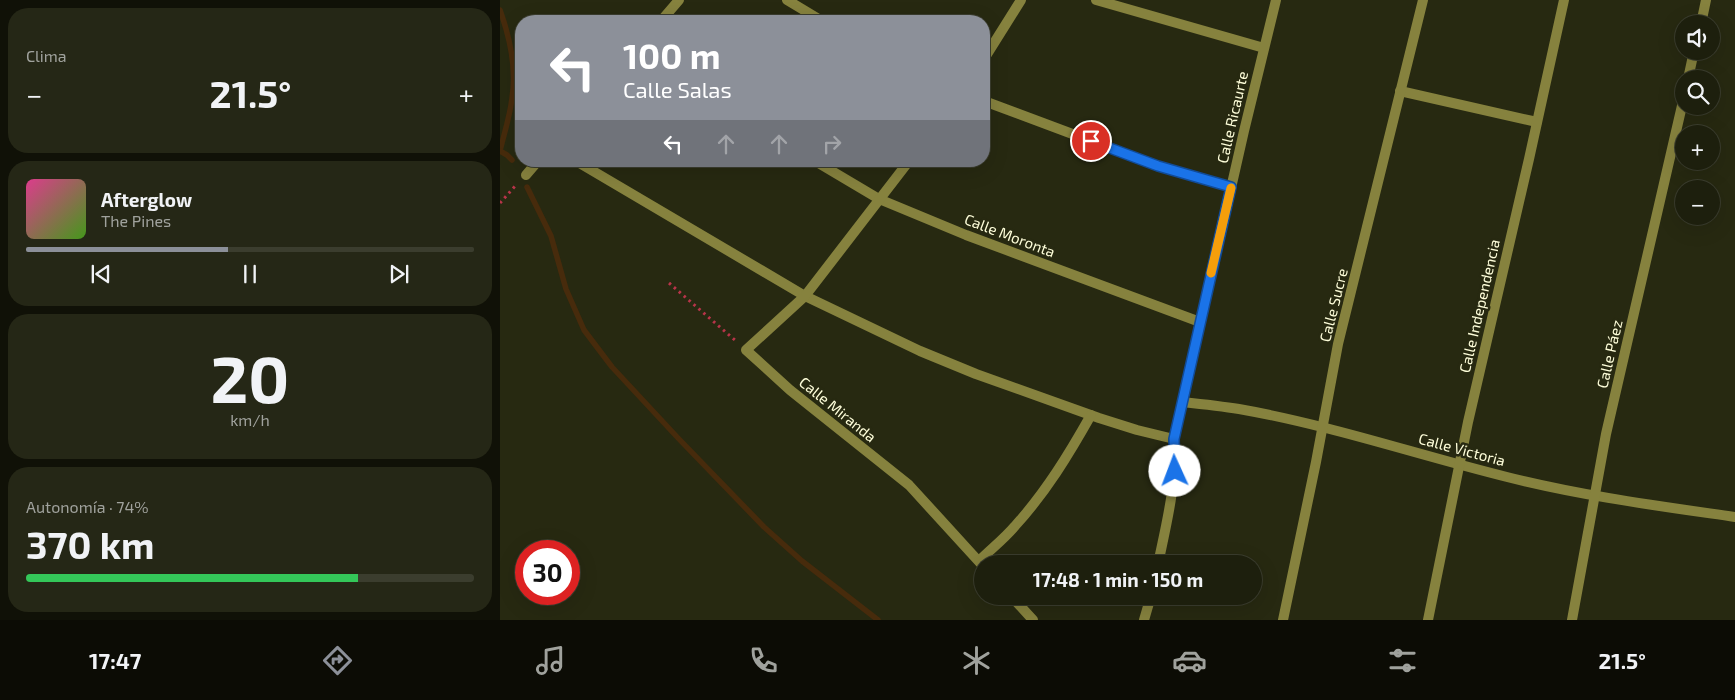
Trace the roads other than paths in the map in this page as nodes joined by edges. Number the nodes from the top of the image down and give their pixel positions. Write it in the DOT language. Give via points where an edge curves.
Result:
graph roads {
  1 [pos="679,0"];
  2 [pos="787,0"];
  3 [pos="1021,0"];
  4 [pos="1096,0"];
  5 [pos="1276,0"];
  6 [pos="1423,0"];
  7 [pos="1564,0"];
  8 [pos="1706,0"];
  9 [pos="666,15"];
  10 [pos="812,15"];
  11 [pos="1702,15"];
  12 [pos="1264,48"];
  13 [pos="990,49"];
  14 [pos="1400,91"];
  15 [pos="990,103"];
  16 [pos="1680,115"];
  17 [pos="1537,122"];
  18 [pos="533,167"];
  19 [pos="586,167"];
  20 [pos="825,167"];
  21 [pos="904,167"];
  22 [pos="526,175"];
  23 [pos="1231,187"];
  24 [pos="879,200"];
  25 [pos="805,296"];
  26 [pos="1200,322"];
  27 [pos="1182,402"];
  28 [pos="1091,415"];
  29 [pos="1322,428"];
  30 [pos="1174,439"];
  31 [pos="1460,464"];
  32 [pos="1594,496"];
  33 [pos="1735,517"];
  34 [pos="974,555"];
  35 [pos="989,555"];
  36 [pos="1160,555"];
  37 [pos="1019,605"];
  38 [pos="1148,605"];
  39 [pos="1033,620"];
  40 [pos="1144,620"];
  41 [pos="1282,620"];
  42 [pos="1428,620"];
  43 [pos="1572,620"];
  1 -- 9 [label="street"];
  2 -- 10 [label="street"];
  3 -- 13 [label="street"];
  4 -- 12 [label="street"];
  5 -- 12 [label="street, Calle Ricaurte"];
  6 -- 14 [label="street, Calle Sucre"];
  7 -- 17 [label="street, Calle Independencia"];
  8 -- 11 [label="street"];
  12 -- 23 [label="street, Calle Ricaurte"];
  14 -- 17 [label="street"];
  14 -- 29 [label="street, Calle Sucre" via="1338,344"];
  15 -- 23 [label="street" via="1158,166"];
  16 -- 32 [label="street, Calle Páez"];
  17 -- 31 [label="street, Calle Independencia"];
  18 -- 22 [label="street"];
  19 -- 25 [label="street"];
  20 -- 24 [label="street, Calle Moronta"];
  21 -- 24 [label="street"];
  23 -- 26 [label="street, Calle Ricaurte"];
  24 -- 25 [label="street"];
  24 -- 26 [label="street, Calle Moronta"];
  25 -- 28 [label="street" via="920,351"];
  25 -- 34 [label="street, Calle Miranda" via="746,350 790,390 909,485"];
  26 -- 27 [label="street, Calle Ricaurte"];
  27 -- 29 [label="street, Calle Victoria" via="1238,409"];
  27 -- 30 [label="street, Calle Ricaurte"];
  28 -- 30 [label="street"];
  28 -- 35 [label="street" via="1039,498"];
  29 -- 31 [label="street, Calle Victoria"];
  29 -- 41 [label="street, Calle Sucre"];
  30 -- 36 [label="street, Calle Ricaurte" via="1174,486"];
  31 -- 32 [label="street, Calle Victoria"];
  31 -- 42 [label="street, Calle Independencia"];
  32 -- 33 [label="street, Calle Victoria"];
  32 -- 43 [label="street, Calle Páez"];
  37 -- 39 [label="street"];
  38 -- 40 [label="street"];
}
